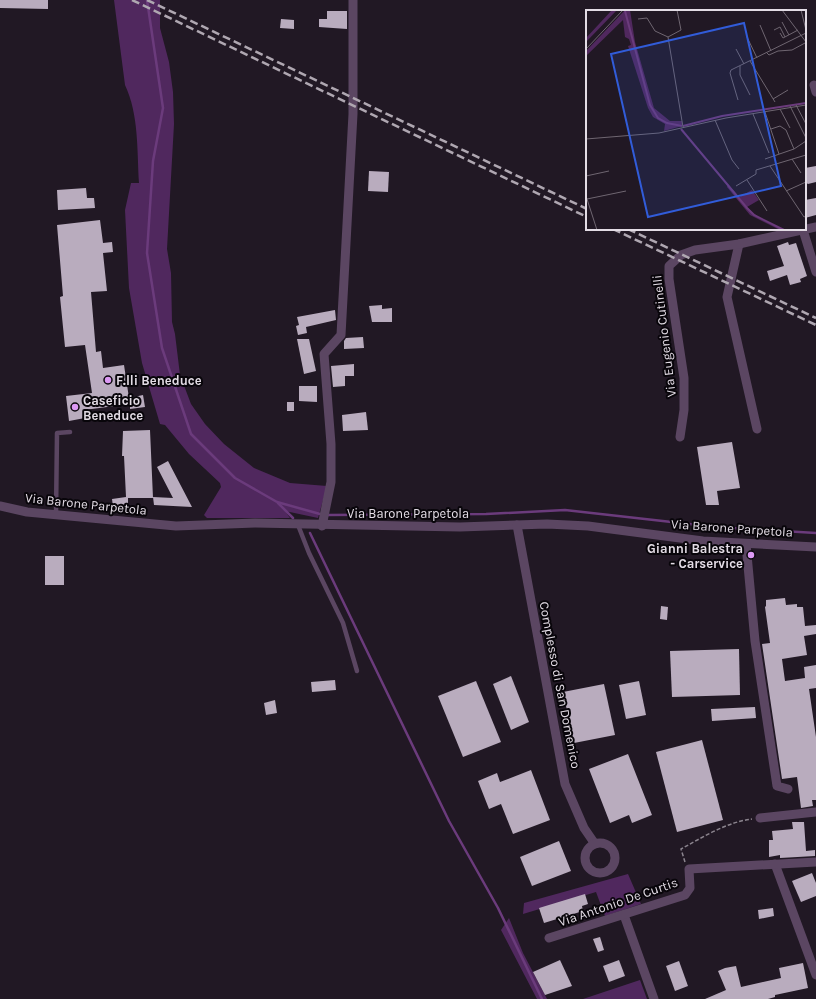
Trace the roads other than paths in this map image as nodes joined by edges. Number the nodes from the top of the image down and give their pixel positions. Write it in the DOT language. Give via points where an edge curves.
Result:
graph roads {
  1 [pos="354,0"];
  2 [pos="816,227"];
  3 [pos="806,229"];
  4 [pos="803,230"];
  5 [pos="760,234"];
  6 [pos="739,244"];
  7 [pos="816,272"];
  8 [pos="757,429"];
  9 [pos="70,432"];
  10 [pos="680,437"];
  11 [pos="0,506"];
  12 [pos="56,515"];
  13 [pos="298,525"];
  14 [pos="518,525"];
  15 [pos="322,526"];
  16 [pos="746,544"];
  17 [pos="816,546"];
  18 [pos="357,671"];
  19 [pos="788,789"];
  20 [pos="816,812"];
  21 [pos="760,818"];
  22 [pos="595,844"];
  23 [pos="816,862"];
  24 [pos="775,864"];
  25 [pos="624,915"];
  26 [pos="550,938"];
  27 [pos="816,975"];
  28 [pos="654,999"];
  1 -- 15 [label="street" via="353,114 341,335 324,354 331,444 331,482"];
  2 -- 3 [label="street, Via Eugenio Cutinelli"];
  4 -- 5 [label="street, Via Eugenio Cutinelli"];
  4 -- 7 [label="street"];
  5 -- 6 [label="street, Via Eugenio Cutinelli"];
  6 -- 8 [label="street" via="727,297"];
  6 -- 10 [label="street, Via Eugenio Cutinelli" via="695,250 682,255 669,266 685,386"];
  9 -- 12 [label="lane" via="57,433"];
  11 -- 12 [label="street, Via Barone Parpetola"];
  12 -- 13 [label="street, Via Barone Parpetola" via="176,526"];
  13 -- 15 [label="street, Via Barone Parpetola"];
  13 -- 18 [label="lane" via="344,623"];
  14 -- 15 [label="street, Via Barone Parpetola"];
  14 -- 16 [label="street, Via Barone Parpetola" via="588,526 682,539"];
  14 -- 22 [label="street, Complesso di San Domenico" via="565,784 584,828"];
  16 -- 17 [label="street, Via Barone Parpetola"];
  16 -- 19 [label="street" via="755,641 777,786"];
  20 -- 21 [label="street"];
  23 -- 24 [label="street, Via Antonio De Curtis"];
  24 -- 25 [label="street, Via Antonio De Curtis" via="689,869 690,888 685,895"];
  24 -- 27 [label="street"];
  25 -- 26 [label="street, Via Antonio De Curtis"];
  25 -- 28 [label="street"];
}
